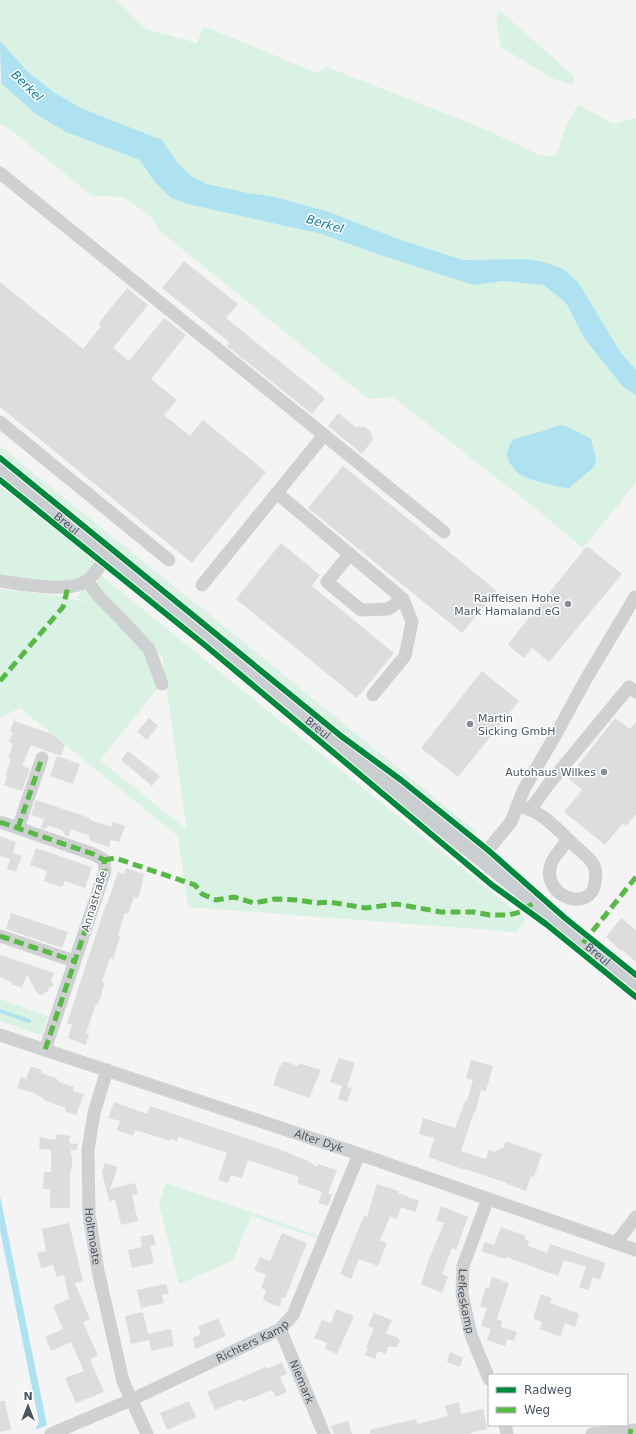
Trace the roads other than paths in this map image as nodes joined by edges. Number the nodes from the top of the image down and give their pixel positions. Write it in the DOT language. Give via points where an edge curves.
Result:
graph roads {
  1 [pos="0,173"];
  2 [pos="0,422"];
  3 [pos="324,435"];
  4 [pos="0,469"];
  5 [pos="277,493"];
  6 [pos="444,532"];
  7 [pos="350,554"];
  8 [pos="108,556"];
  9 [pos="169,560"];
  10 [pos="0,581"];
  11 [pos="87,581"];
  12 [pos="202,585"];
  13 [pos="635,597"];
  14 [pos="403,599"];
  15 [pos="162,684"];
  16 [pos="636,692"];
  17 [pos="373,695"];
  18 [pos="42,758"];
  19 [pos="517,805"];
  20 [pos="530,810"];
  21 [pos="0,822"];
  22 [pos="18,828"];
  23 [pos="568,839"];
  24 [pos="481,858"];
  25 [pos="0,936"];
  26 [pos="74,961"];
  27 [pos="636,986"];
  28 [pos="0,1035"];
  29 [pos="46,1050"];
  30 [pos="107,1070"];
  31 [pos="359,1154"];
  32 [pos="488,1199"];
  33 [pos="636,1217"];
  34 [pos="616,1243"];
  35 [pos="636,1250"];
  36 [pos="280,1329"];
  37 [pos="488,1377"];
  38 [pos="132,1400"];
  39 [pos="636,1430"];
  40 [pos="51,1434"];
  41 [pos="146,1434"];
  42 [pos="324,1434"];
  43 [pos="592,1434"];
  1 -- 3 [label="street"];
  2 -- 9 [label="street"];
  3 -- 5 [label="street"];
  3 -- 6 [label="street"];
  4 -- 8 [label="main road, Breul"];
  5 -- 7 [label="street"];
  5 -- 12 [label="street"];
  7 -- 14 [label="street"];
  7 -- 14 [label="street" via="327,582 361,610 388,609"];
  8 -- 11 [label="street"];
  8 -- 24 [label="main road, Breul"];
  10 -- 11 [label="street" via="68,587"];
  11 -- 15 [label="street" via="149,649"];
  13 -- 19 [label="street" via="586,679"];
  14 -- 17 [label="street" via="412,622 405,656"];
  16 -- 20 [label="street" via="630,687"];
  18 -- 22 [label="street"];
  19 -- 20 [label="street"];
  19 -- 24 [label="street" via="510,822"];
  20 -- 23 [label="street" via="553,824"];
  21 -- 22 [label="street, Annastraße"];
  22 -- 26 [label="street, Annastraße" via="104,860 105,871"];
  24 -- 27 [label="main road, Breul"];
  25 -- 26 [label="street"];
  26 -- 29 [label="street, Annastraße"];
  28 -- 29 [label="street, Alter Dyk"];
  29 -- 30 [label="street, Alter Dyk"];
  30 -- 31 [label="street, Alter Dyk"];
  30 -- 38 [label="street, Holtmoate" via="94,1113 88,1150 89,1214 98,1271 119,1367"];
  31 -- 32 [label="street, Alter Dyk"];
  31 -- 36 [label="street, Richters Kamp" via="293,1315"];
  32 -- 34 [label="street, Alter Dyk"];
  32 -- 37 [label="street, Lefkeskamp" via="463,1266 462,1294 471,1335"];
  33 -- 34 [label="street"];
  34 -- 35 [label="street, Alter Dyk"];
  36 -- 38 [label="street, Richters Kamp"];
  36 -- 42 [label="street, Niemark"];
  38 -- 40 [label="street, Richters Kamp"];
  38 -- 41 [label="street, Holtmoate"];
  39 -- 43 [label="street"];
}
